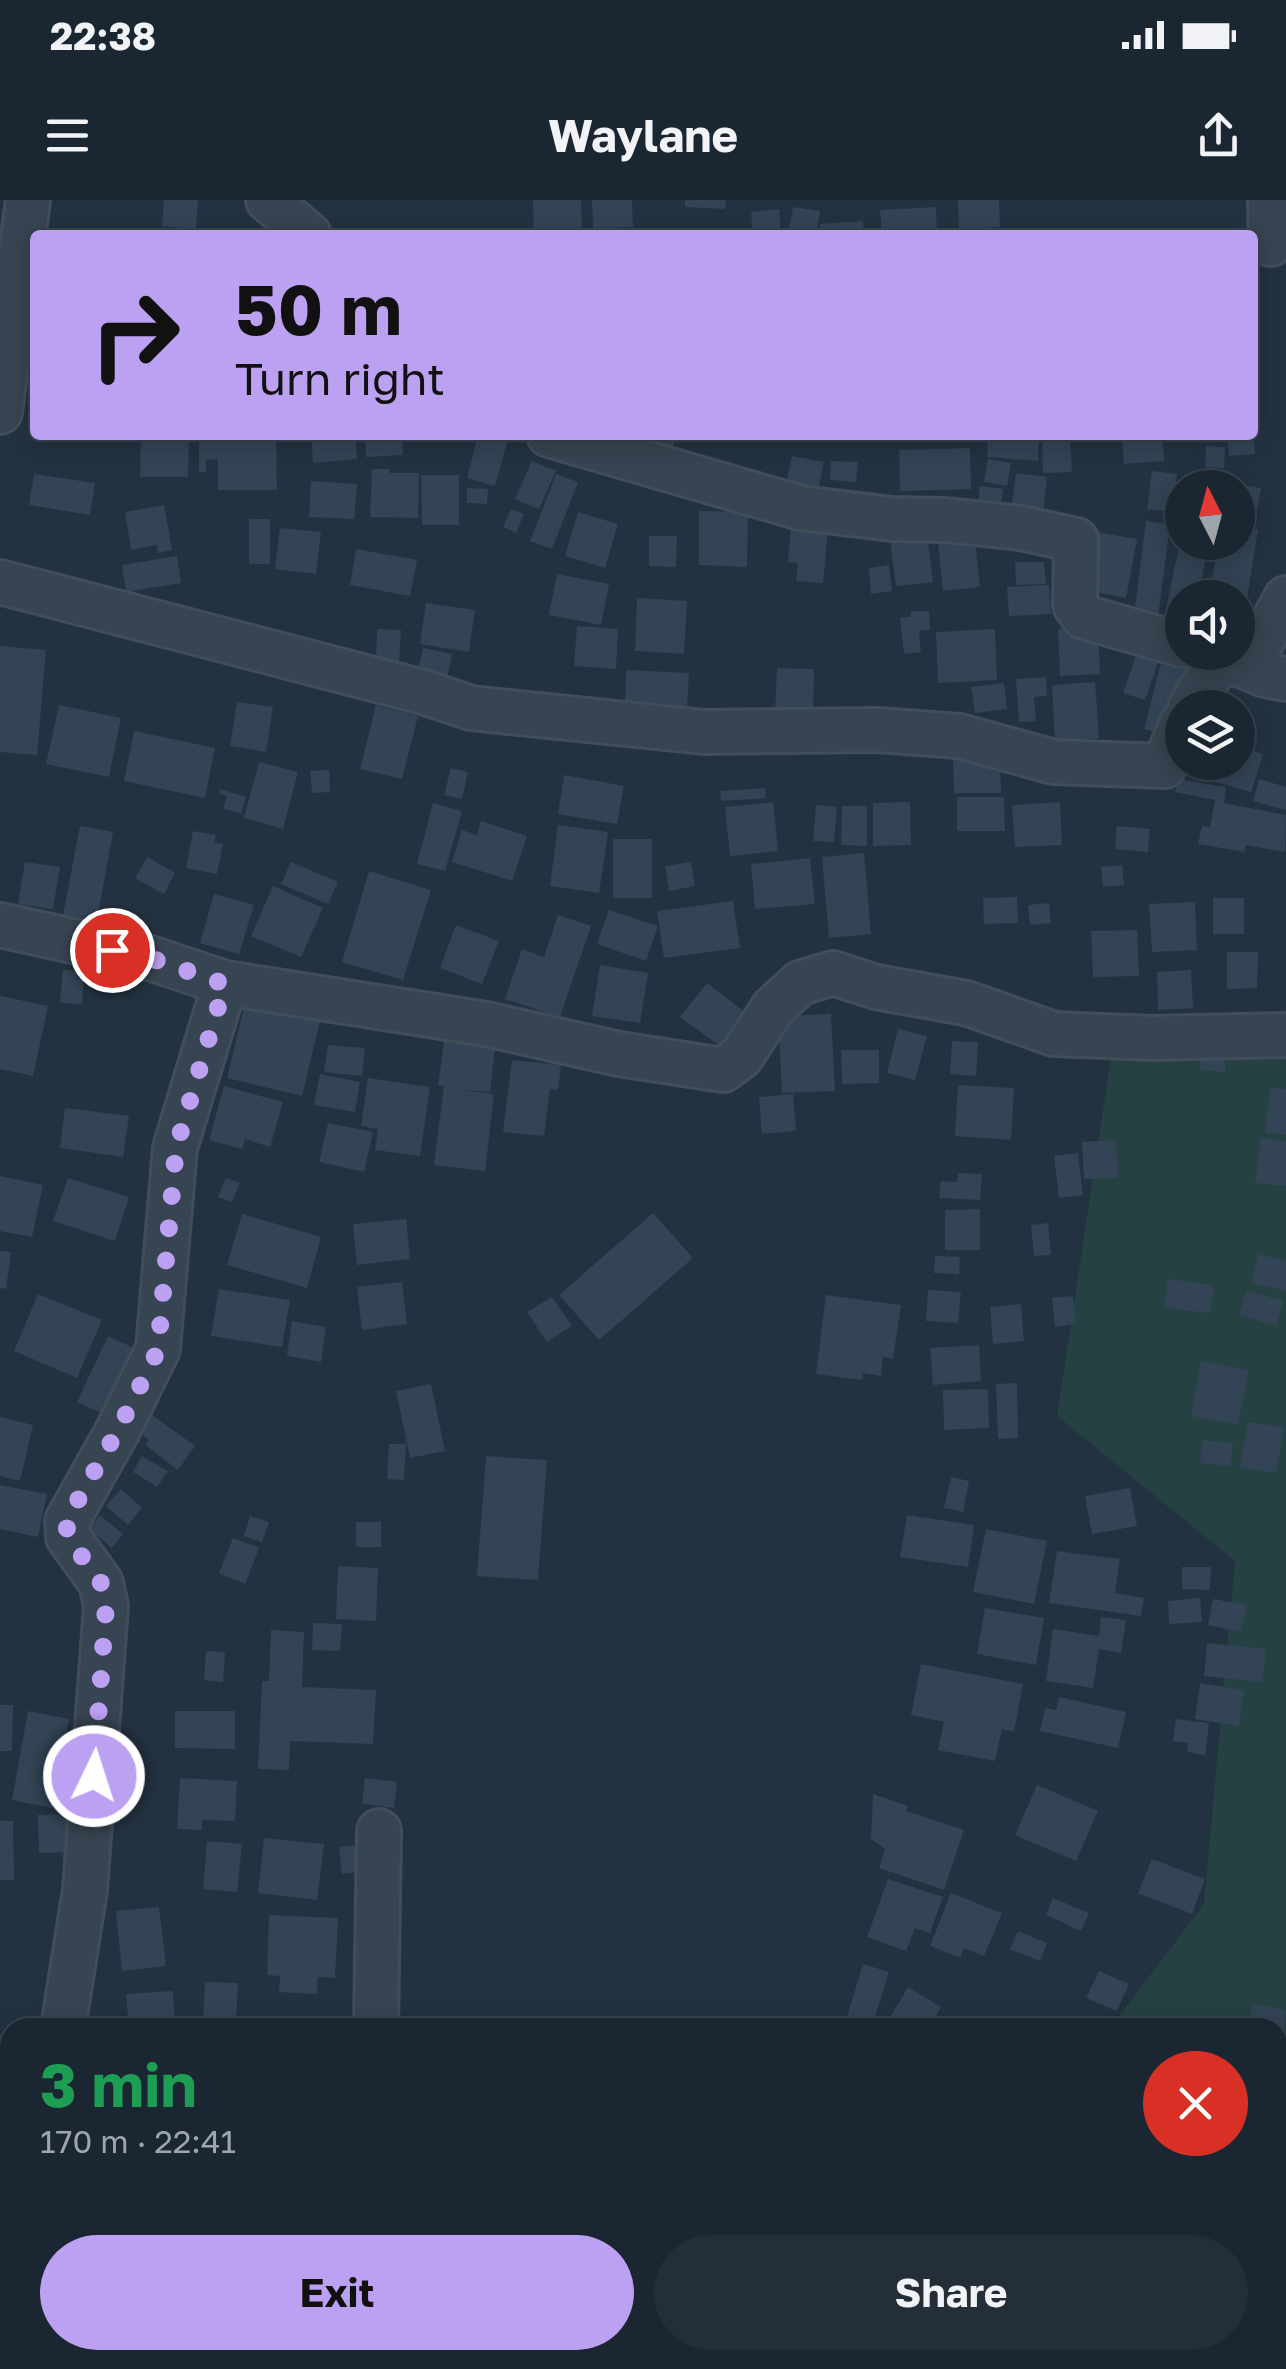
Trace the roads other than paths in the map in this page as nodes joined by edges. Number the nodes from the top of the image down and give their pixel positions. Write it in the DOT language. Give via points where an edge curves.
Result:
graph roads {
  1 [pos="28,200"];
  2 [pos="268,200"];
  3 [pos="1270,200"];
  4 [pos="303,230"];
  5 [pos="1270,244"];
  6 [pos="17,281"];
  7 [pos="0,412"];
  8 [pos="564,440"];
  9 [pos="0,582"];
  10 [pos="1286,598"];
  11 [pos="1165,640"];
  12 [pos="1255,646"];
  13 [pos="1255,670"];
  14 [pos="1286,678"];
  15 [pos="1165,764"];
  16 [pos="0,925"];
  17 [pos="225,984"];
  18 [pos="1286,1035"];
  19 [pos="379,1830"];
  20 [pos="65,2018"];
  21 [pos="376,2018"];
  1 -- 6 [label="street"];
  2 -- 4 [label="street"];
  3 -- 5 [label="street"];
  6 -- 7 [label="street"];
  8 -- 11 [label="street" via="801,508 1022,528 1076,540 1075,605 1084,617"];
  9 -- 15 [label="street" via="471,708 704,732 959,736 1054,762"];
  10 -- 12 [label="street"];
  13 -- 14 [label="street"];
  16 -- 17 [label="street" via="150,958"];
  17 -- 18 [label="street" via="486,1024 722,1070 800,982 833,974 966,1003 1054,1034"];
  17 -- 20 [label="street" via="176,1148 158,1350 66,1521 68,1537 101,1583 106,1606 85,1890"];
  19 -- 21 [label="street"];
}
